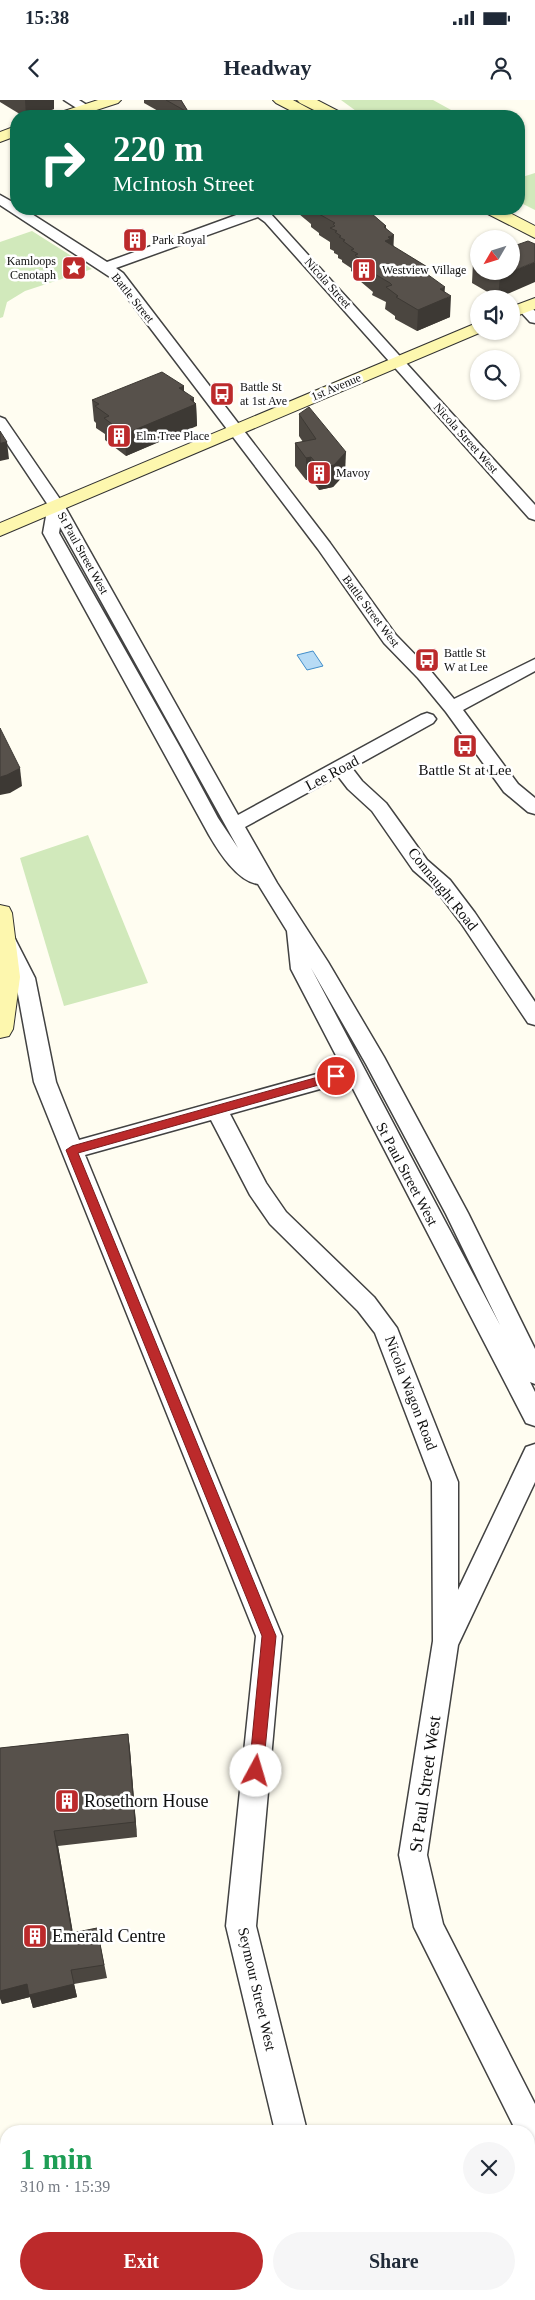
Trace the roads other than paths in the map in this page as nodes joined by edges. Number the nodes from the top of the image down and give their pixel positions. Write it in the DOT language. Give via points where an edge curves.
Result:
graph roads {
  1 [pos="70,100"];
  2 [pos="113,100"];
  3 [pos="281,100"];
  4 [pos="312,105"];
  5 [pos="87,110"];
  6 [pos="97,110"];
  7 [pos="25,215"];
  8 [pos="248,215"];
  9 [pos="266,215"];
  10 [pos="501,215"];
  11 [pos="522,215"];
  12 [pos="535,222"];
  13 [pos="535,233"];
  14 [pos="107,268"];
  15 [pos="470,331"];
  16 [pos="397,361"];
  17 [pos="0,422"];
  18 [pos="235,430"];
  19 [pos="56,505"];
  20 [pos="535,515"];
  21 [pos="0,530"];
  22 [pos="535,664"];
  23 [pos="452,708"];
  24 [pos="428,719"];
  25 [pos="342,768"];
  26 [pos="535,808"];
  27 [pos="235,824"];
  28 [pos="268,885"];
  29 [pos="0,913"];
  30 [pos="295,926"];
  31 [pos="4,937"];
  32 [pos="535,1018"];
  33 [pos="0,1030"];
  34 [pos="353,1072"];
  35 [pos="218,1110"];
  36 [pos="72,1150"];
  37 [pos="535,1374"];
  38 [pos="535,1416"];
  39 [pos="535,1455"];
  40 [pos="445,1645"];
  41 [pos="291,2125"];
  42 [pos="528,2125"];
  1 -- 5 [label="street"];
  2 -- 6 [label="street"];
  3 -- 4 [label="street"];
  7 -- 14 [label="street, Battle Street"];
  8 -- 14 [label="street"];
  9 -- 16 [label="street, Nicola Street"];
  10 -- 13 [label="street"];
  11 -- 12 [label="street"];
  14 -- 18 [label="street, Battle Street" via="118,276"];
  15 -- 16 [label="street, 1st Avenue"];
  16 -- 18 [label="street, 1st Avenue"];
  16 -- 20 [label="street, Nicola Street West"];
  17 -- 19 [label="street"];
  18 -- 19 [label="street, 1st Avenue"];
  18 -- 23 [label="street, Battle Street West" via="390,639"];
  19 -- 21 [label="street, 1st Avenue"];
  19 -- 27 [label="street, St Paul Street West"];
  19 -- 28 [label="street, St Paul Street West" via="51,533 220,840 244,868"];
  22 -- 23 [label="street"];
  23 -- 26 [label="street, Battle Street West" via="511,788"];
  24 -- 25 [label="street, Lee Road"];
  25 -- 27 [label="street, Lee Road"];
  25 -- 32 [label="street, Connaught Road" via="355,786 379,807 420,865 442,885 468,918"];
  27 -- 28 [label="street, St Paul Street West"];
  28 -- 30 [label="street, St Paul Street West"];
  29 -- 31 [label="street, Seymour Street West"];
  30 -- 34 [label="street, St Paul Street West" via="300,968"];
  30 -- 37 [label="street, St Paul Street West" via="376,1063 457,1213"];
  31 -- 33 [label="street, Seymour Street West" via="8,977"];
  31 -- 36 [label="street, Seymour Street West" via="25,978 45,1082"];
  34 -- 35 [label="street"];
  34 -- 38 [label="street, St Paul Street West"];
  35 -- 36 [label="street"];
  35 -- 40 [label="street, Nicola Wagon Road" via="258,1189 278,1218 366,1304 385,1328 445,1482"];
  36 -- 41 [label="street, Seymour Street West" via="269,1636 241,1926"];
  39 -- 40 [label="street, St Paul Street West"];
  40 -- 42 [label="street, St Paul Street West" via="413,1855 429,1927"];
}
